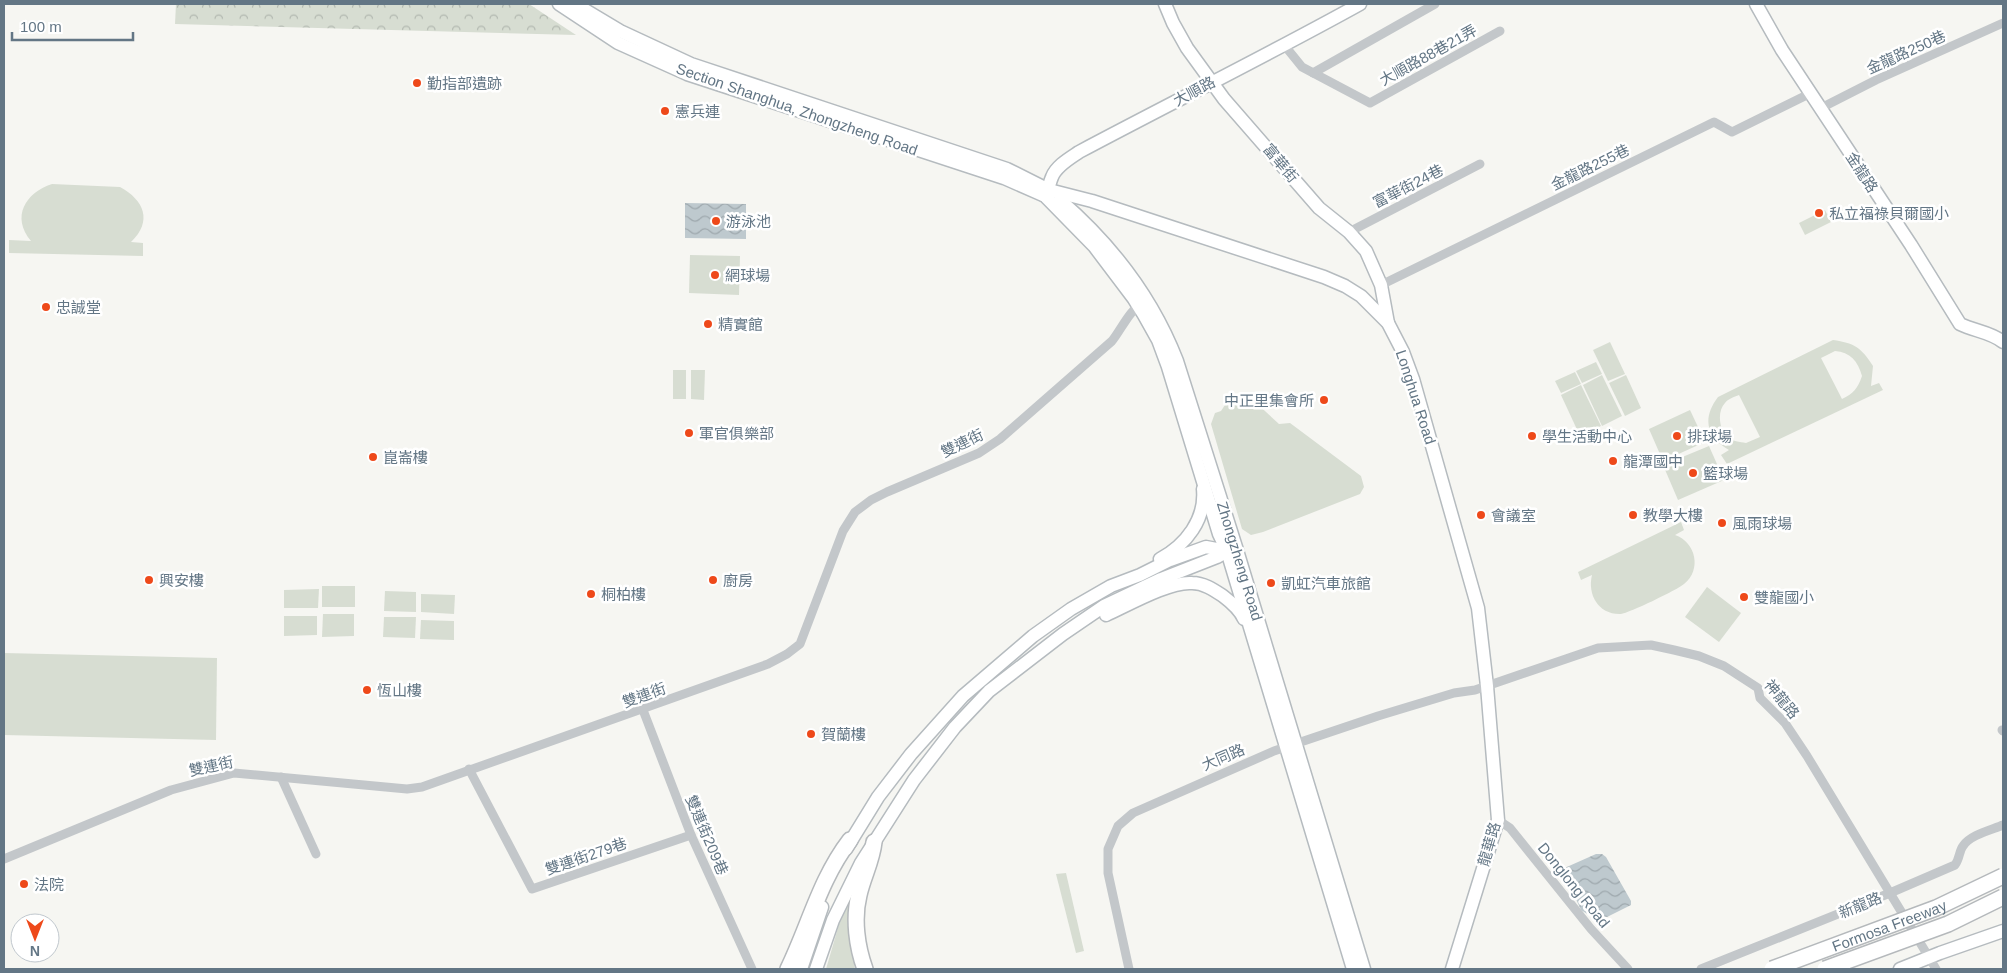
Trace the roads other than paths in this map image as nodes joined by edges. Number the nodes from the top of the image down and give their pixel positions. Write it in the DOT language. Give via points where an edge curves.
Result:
graph roads {
  1 [pos="558,4"];
  2 [pos="576,4"];
  3 [pos="1165,4"];
  4 [pos="1360,4"];
  5 [pos="1434,4"];
  6 [pos="1756,4"];
  7 [pos="2003,23"];
  8 [pos="1500,31"];
  9 [pos="1285,46"];
  10 [pos="1313,73"];
  11 [pos="1212,81"];
  12 [pos="1811,93"];
  13 [pos="1821,108"];
  14 [pos="1480,164"];
  15 [pos="1047,193"];
  16 [pos="1349,232"];
  17 [pos="1381,286"];
  18 [pos="1143,303"];
  19 [pos="1388,323"];
  20 [pos="2003,342"];
  21 [pos="1202,474"];
  22 [pos="1227,551"];
  23 [pos="1111,586"];
  24 [pos="1063,634"];
  25 [pos="1253,638"];
  26 [pos="1487,686"];
  27 [pos="642,710"];
  28 [pos="1290,745"];
  29 [pos="469,769"];
  30 [pos="281,777"];
  31 [pos="1498,820"];
  32 [pos="2003,825"];
  33 [pos="690,835"];
  34 [pos="850,840"];
  35 [pos="874,842"];
  36 [pos="316,854"];
  37 [pos="4,859"];
  38 [pos="2003,876"];
  39 [pos="1890,893"];
  40 [pos="2003,897"];
  41 [pos="2003,930"];
  42 [pos="1930,956"];
  43 [pos="752,969"];
  44 [pos="788,969"];
  45 [pos="801,969"];
  46 [pos="816,969"];
  47 [pos="865,969"];
  48 [pos="1129,969"];
  49 [pos="1353,969"];
  50 [pos="1364,969"];
  51 [pos="1452,969"];
  52 [pos="1628,969"];
  53 [pos="1702,969"];
  54 [pos="1772,969"];
  55 [pos="1825,969"];
  56 [pos="1900,969"];
  57 [pos="1936,969"];
  1 -- 15 [label="main road, Section Shanghua, Zhongzheng Road" via="618,43 687,74"];
  2 -- 15 [label="main road, Section Shanghua, Zhongzheng Road" via="620,31 690,64 1007,169"];
  3 -- 11 [label="main road, 富華街" via="1187,48"];
  4 -- 9 [label="main road, 大順路"];
  5 -- 10 [label="street"];
  6 -- 12 [label="main road, 金龍路"];
  7 -- 13 [label="street, 金龍路250巷"];
  8 -- 10 [label="street, 大順路88巷21弄" via="1370,104"];
  9 -- 10 [label="street" via="1302,67"];
  9 -- 11 [label="main road, 大順路"];
  11 -- 15 [label="main road, 大順路" via="1079,152 1052,175"];
  11 -- 16 [label="main road, 富華街" via="1319,208"];
  12 -- 13 [label="main road, 金龍路"];
  12 -- 17 [label="street, 金龍路255巷" via="1732,132 1714,122"];
  13 -- 20 [label="main road, 金龍路" via="1960,324 1996,336"];
  14 -- 16 [label="street, 富華街24巷"];
  15 -- 18 [label="main road, Zhongzheng Road"];
  15 -- 19 [label="main road, Longhua Road" via="1092,201 1324,277 1361,296"];
  16 -- 17 [label="main road, 富華街" via="1366,252"];
  17 -- 19 [label="main road, 富華街"];
  18 -- 21 [label="main road, Zhongzheng Road" via="1168,367"];
  18 -- 27 [label="street, 雙連街" via="1112,341 1000,439 979,453 871,500 855,512 843,531 800,644 768,664"];
  18 -- 28 [label="main road, Zhongzheng Road" via="1167,335 1177,361 1236,547"];
  19 -- 26 [label="main road, Longhua Road" via="1413,378 1466,564 1482,635"];
  21 -- 22 [label="main road, Zhongzheng Road"];
  21 -- 23 [label="main road" via="1204,496 1199,520 1188,538 1163,557"];
  22 -- 23 [label="main road" via="1206,548"];
  22 -- 24 [label="main road" via="1104,606"];
  22 -- 25 [label="main road, Zhongzheng Road"];
  23 -- 34 [label="main road" via="1033,636 963,696 906,761"];
  24 -- 25 [label="main road" via="1161,590 1192,582 1214,589 1228,600 1242,614"];
  24 -- 35 [label="main road" via="989,691 955,728 914,780"];
  25 -- 28 [label="main road, Zhongzheng Road"];
  26 -- 28 [label="street, 大同路" via="1454,693"];
  26 -- 31 [label="main road, 龍華路"];
  26 -- 39 [label="street, 神龍路" via="1610,646 1666,648 1724,666 1758,688 1760,698 1785,723"];
  27 -- 29 [label="street, 雙連街"];
  27 -- 33 [label="street, 雙連街209巷"];
  28 -- 48 [label="street, 大同路" via="1133,813 1118,826 1108,849 1108,873"];
  28 -- 49 [label="main road, Zhongzheng Road"];
  28 -- 50 [label="main road, Zhongzheng Road"];
  29 -- 30 [label="street, 雙連街" via="422,787 407,789"];
  29 -- 33 [label="street, 雙連街279巷" via="532,889"];
  30 -- 36 [label="street"];
  30 -- 37 [label="street, 雙連街" via="234,773 171,790"];
  31 -- 51 [label="main road, 龍華路"];
  31 -- 52 [label="street, Donglong Road" via="1510,828 1591,930"];
  32 -- 39 [label="street, 新龍路" via="1967,841 1955,865"];
  33 -- 43 [label="street, 雙連街209巷"];
  34 -- 44 [label="highway" via="824,882"];
  34 -- 45 [label="main road" via="819,913"];
  35 -- 46 [label="main road" via="833,920"];
  35 -- 47 [label="highway" via="873,855 858,897 858,940"];
  38 -- 54 [label="highway, Formosa Freeway, bridge" via="1936,908"];
  39 -- 42 [label="street, 神龍路"];
  39 -- 53 [label="street, 新龍路"];
  40 -- 55 [label="highway, Formosa Freeway, bridge" via="1948,924"];
  41 -- 42 [label="main road"];
  42 -- 56 [label="main road"];
  42 -- 57 [label="street, 神龍路"];
}
